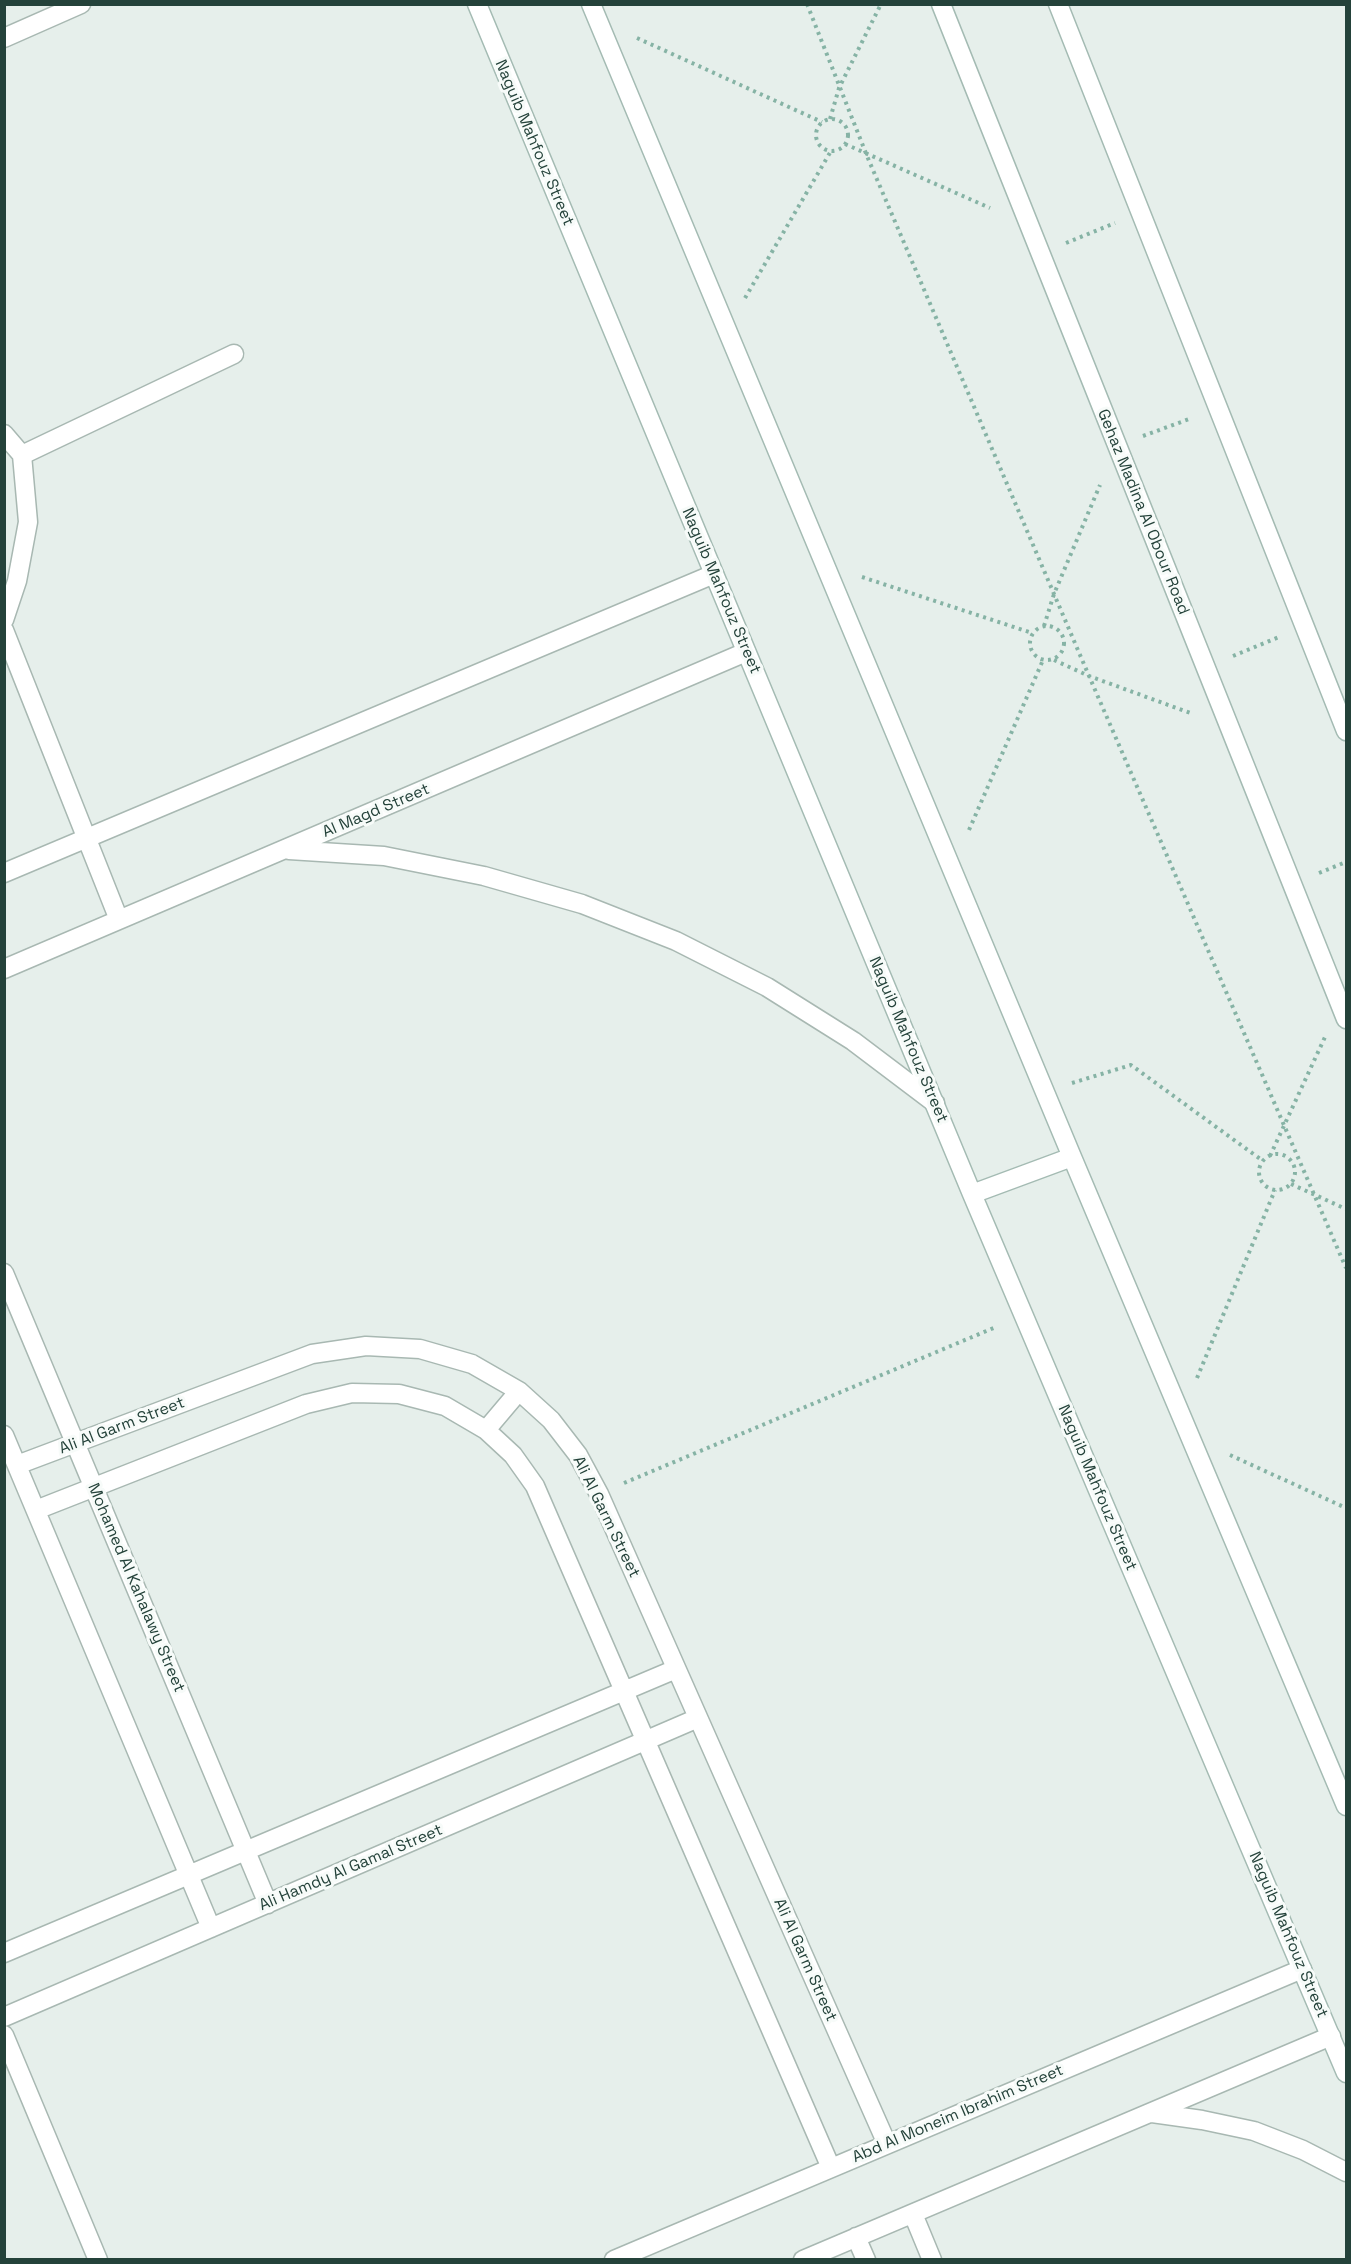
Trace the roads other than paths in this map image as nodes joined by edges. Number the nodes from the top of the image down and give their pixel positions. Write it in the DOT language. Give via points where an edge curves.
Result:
graph roads {
  1 [pos="81,4"];
  2 [pos="477,4"];
  3 [pos="941,4"];
  4 [pos="1058,4"];
  5 [pos="595,13"];
  6 [pos="4,38"];
  7 [pos="234,354"];
  8 [pos="4,434"];
  9 [pos="22,455"];
  10 [pos="714,574"];
  11 [pos="4,620"];
  12 [pos="4,630"];
  13 [pos="746,652"];
  14 [pos="1347,731"];
  15 [pos="86,838"];
  16 [pos="284,850"];
  17 [pos="4,873"];
  18 [pos="119,920"];
  19 [pos="4,969"];
  20 [pos="1343,1011"];
  21 [pos="935,1103"];
  22 [pos="1072,1157"];
  23 [pos="972,1194"];
  24 [pos="4,1273"];
  25 [pos="519,1391"];
  26 [pos="486,1430"];
  27 [pos="4,1435"];
  28 [pos="76,1444"];
  29 [pos="17,1465"];
  30 [pos="94,1487"];
  31 [pos="36,1510"];
  32 [pos="676,1669"];
  33 [pos="622,1691"];
  34 [pos="698,1718"];
  35 [pos="644,1741"];
  36 [pos="1347,1806"];
  37 [pos="246,1851"];
  38 [pos="189,1875"];
  39 [pos="268,1904"];
  40 [pos="211,1928"];
  41 [pos="4,1953"];
  42 [pos="1302,1969"];
  43 [pos="4,2017"];
  44 [pos="4,2035"];
  45 [pos="1331,2036"];
  46 [pos="1347,2073"];
  47 [pos="1150,2113"];
  48 [pos="887,2144"];
  49 [pos="831,2168"];
  50 [pos="1347,2172"];
  51 [pos="913,2214"];
  52 [pos="856,2237"];
  53 [pos="98,2259"];
  54 [pos="614,2259"];
  55 [pos="804,2259"];
  56 [pos="866,2259"];
  57 [pos="932,2259"];
  1 -- 6 [label="street"];
  2 -- 10 [label="street, Naguib Mahfouz Street"];
  3 -- 20 [label="street, Gehaz Madina Al Obour Road"];
  4 -- 14 [label="street"];
  5 -- 22 [label="street"];
  7 -- 9 [label="street"];
  8 -- 9 [label="street"];
  9 -- 11 [label="street" via="28,522 17,581"];
  10 -- 13 [label="street, Naguib Mahfouz Street"];
  10 -- 15 [label="street"];
  12 -- 15 [label="street"];
  13 -- 16 [label="street, Al Magd Street"];
  13 -- 21 [label="street, Naguib Mahfouz Street"];
  15 -- 17 [label="street"];
  15 -- 18 [label="street"];
  16 -- 18 [label="street, Al Magd Street"];
  16 -- 21 [label="street" via="384,856 484,876 582,904 676,941 767,987 853,1041"];
  18 -- 19 [label="street, Al Magd Street"];
  21 -- 23 [label="street, Naguib Mahfouz Street"];
  22 -- 23 [label="street"];
  22 -- 36 [label="street"];
  23 -- 42 [label="street, Naguib Mahfouz Street"];
  24 -- 28 [label="street, Mohamed Al Kahalawy Street"];
  25 -- 26 [label="street"];
  25 -- 28 [label="street, Ali Al Garm Street" via="472,1364 420,1349 366,1346 312,1354"];
  25 -- 32 [label="street, Ali Al Garm Street" via="551,1420 578,1455"];
  26 -- 30 [label="street" via="444,1406 399,1394 352,1393 306,1404"];
  26 -- 33 [label="street" via="513,1455 535,1486"];
  27 -- 29 [label="street"];
  28 -- 29 [label="street, Ali Al Garm Street"];
  28 -- 30 [label="street, Mohamed Al Kahalawy Street"];
  29 -- 31 [label="street"];
  30 -- 31 [label="street"];
  30 -- 37 [label="street, Mohamed Al Kahalawy Street"];
  31 -- 38 [label="street"];
  32 -- 33 [label="street"];
  32 -- 34 [label="street, Ali Al Garm Street"];
  33 -- 35 [label="street"];
  33 -- 37 [label="street"];
  34 -- 35 [label="street, Ali Hamdy Al Gamal Street"];
  34 -- 48 [label="street, Ali Al Garm Street"];
  35 -- 39 [label="street, Ali Hamdy Al Gamal Street"];
  35 -- 49 [label="street"];
  37 -- 38 [label="street"];
  37 -- 39 [label="street, Mohamed Al Kahalawy Street"];
  38 -- 40 [label="street"];
  38 -- 41 [label="street"];
  39 -- 40 [label="street, Ali Hamdy Al Gamal Street"];
  40 -- 43 [label="street, Ali Hamdy Al Gamal Street"];
  42 -- 45 [label="street, Naguib Mahfouz Street"];
  42 -- 48 [label="street, Abd Al Moneim Ibrahim Street"];
  44 -- 53 [label="street"];
  45 -- 46 [label="street, Naguib Mahfouz Street"];
  45 -- 47 [label="street"];
  47 -- 50 [label="street" via="1254,2131"];
  47 -- 51 [label="street"];
  48 -- 49 [label="street, Abd Al Moneim Ibrahim Street"];
  49 -- 54 [label="street, Abd Al Moneim Ibrahim Street"];
  51 -- 52 [label="street"];
  51 -- 57 [label="street"];
  52 -- 55 [label="street"];
  52 -- 56 [label="street"];
}
